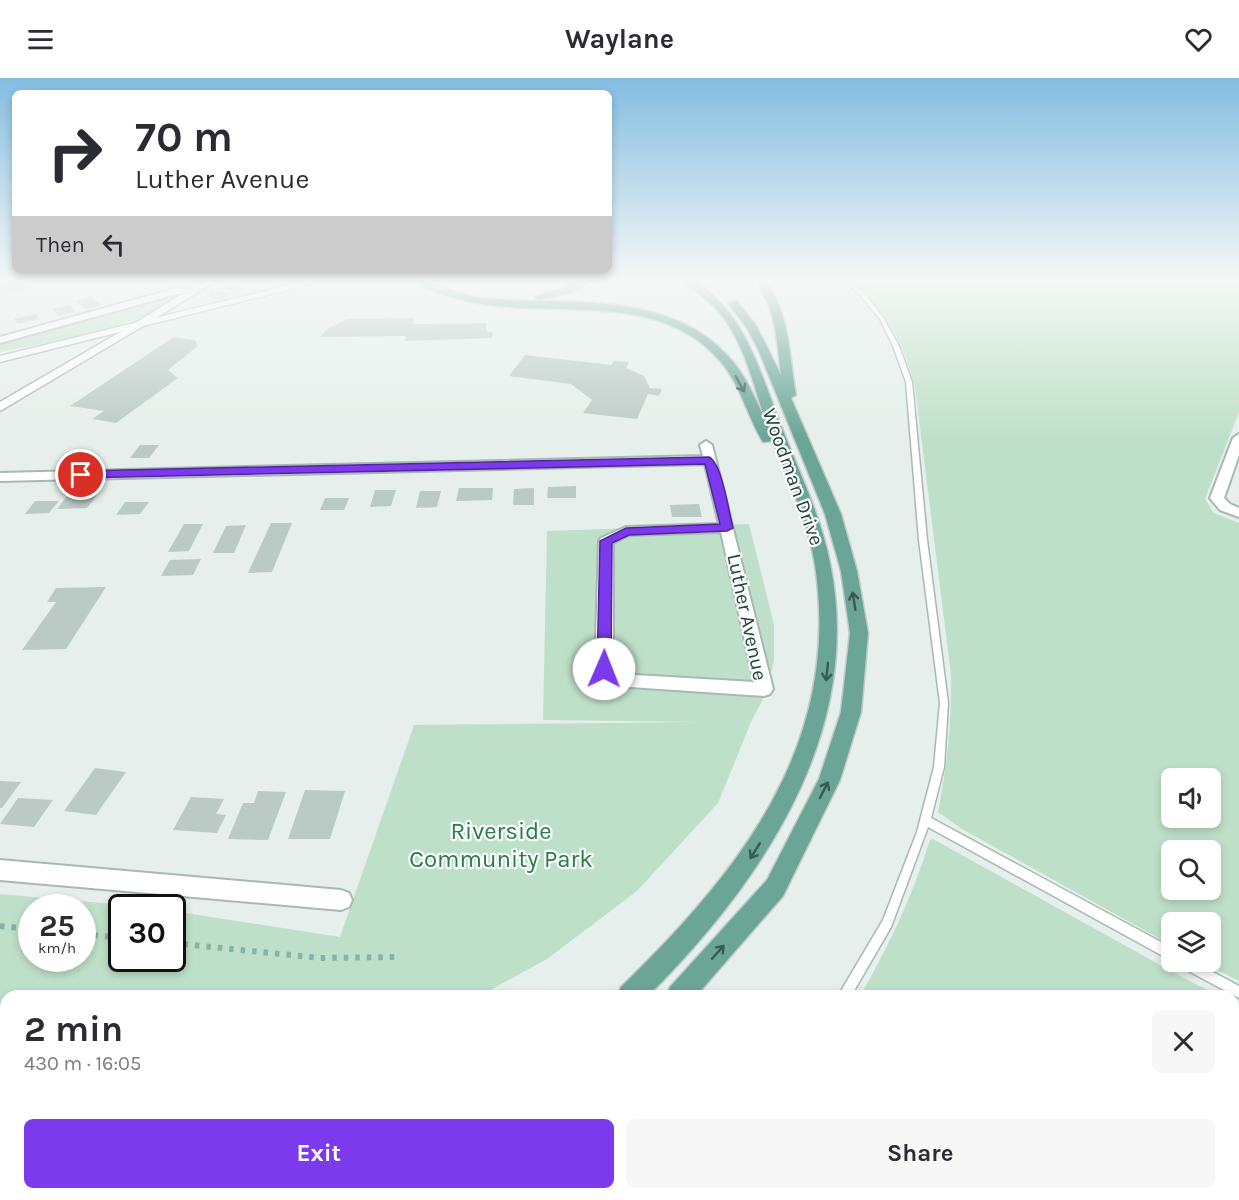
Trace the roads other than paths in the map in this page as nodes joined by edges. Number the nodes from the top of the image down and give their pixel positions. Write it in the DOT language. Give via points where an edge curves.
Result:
graph roads {
  1 [pos="24,333"];
  2 [pos="107,333"];
  3 [pos="123,333"];
  4 [pos="692,333"];
  5 [pos="740,333"];
  6 [pos="755,333"];
  7 [pos="782,333"];
  8 [pos="890,333"];
  9 [pos="0,340"];
  10 [pos="0,359"];
  11 [pos="0,407"];
  12 [pos="799,438"];
  13 [pos="1239,438"];
  14 [pos="706,445"];
  15 [pos="709,460"];
  16 [pos="0,477"];
  17 [pos="1239,513"];
  18 [pos="727,528"];
  19 [pos="815,531"];
  20 [pos="925,820"];
  21 [pos="0,870"];
  22 [pos="341,900"];
  23 [pos="1161,949"];
  24 [pos="1202,972"];
  25 [pos="636,990"];
  26 [pos="684,990"];
  27 [pos="848,990"];
  28 [pos="1235,990"];
  1 -- 9 [label="street"];
  2 -- 10 [label="main road"];
  3 -- 11 [label="main road"];
  4 -- 19 [label="main road, one-way" via="724,359 740,381"];
  5 -- 19 [label="main road, Woodman Drive"];
  6 -- 12 [label="main road, Woodman Drive"];
  7 -- 12 [label="main road"];
  8 -- 20 [label="lane" via="909,382 923,540 944,704 939,767"];
  26 -- 12 [label="main road, Woodman Drive, one-way" via="775,888 829,780 851,712 859,633 849,571 833,514"];
  13 -- 17 [label="street" via="1217,498"];
  14 -- 15 [label="street, Luther Avenue"];
  15 -- 16 [label="street"];
  15 -- 18 [label="street, Luther Avenue"];
  18 -- 18 [label="street, Luther Avenue" via="764,689 615,680 604,669 606,541 626,531"];
  19 -- 25 [label="main road, Woodman Drive, one-way" via="829,602 830,639 826,686 802,765 783,805 742,871 698,927"];
  20 -- 23 [label="lane"];
  20 -- 27 [label="lane" via="887,923"];
  21 -- 22 [label="street"];
  24 -- 28 [label="lane"];
}
